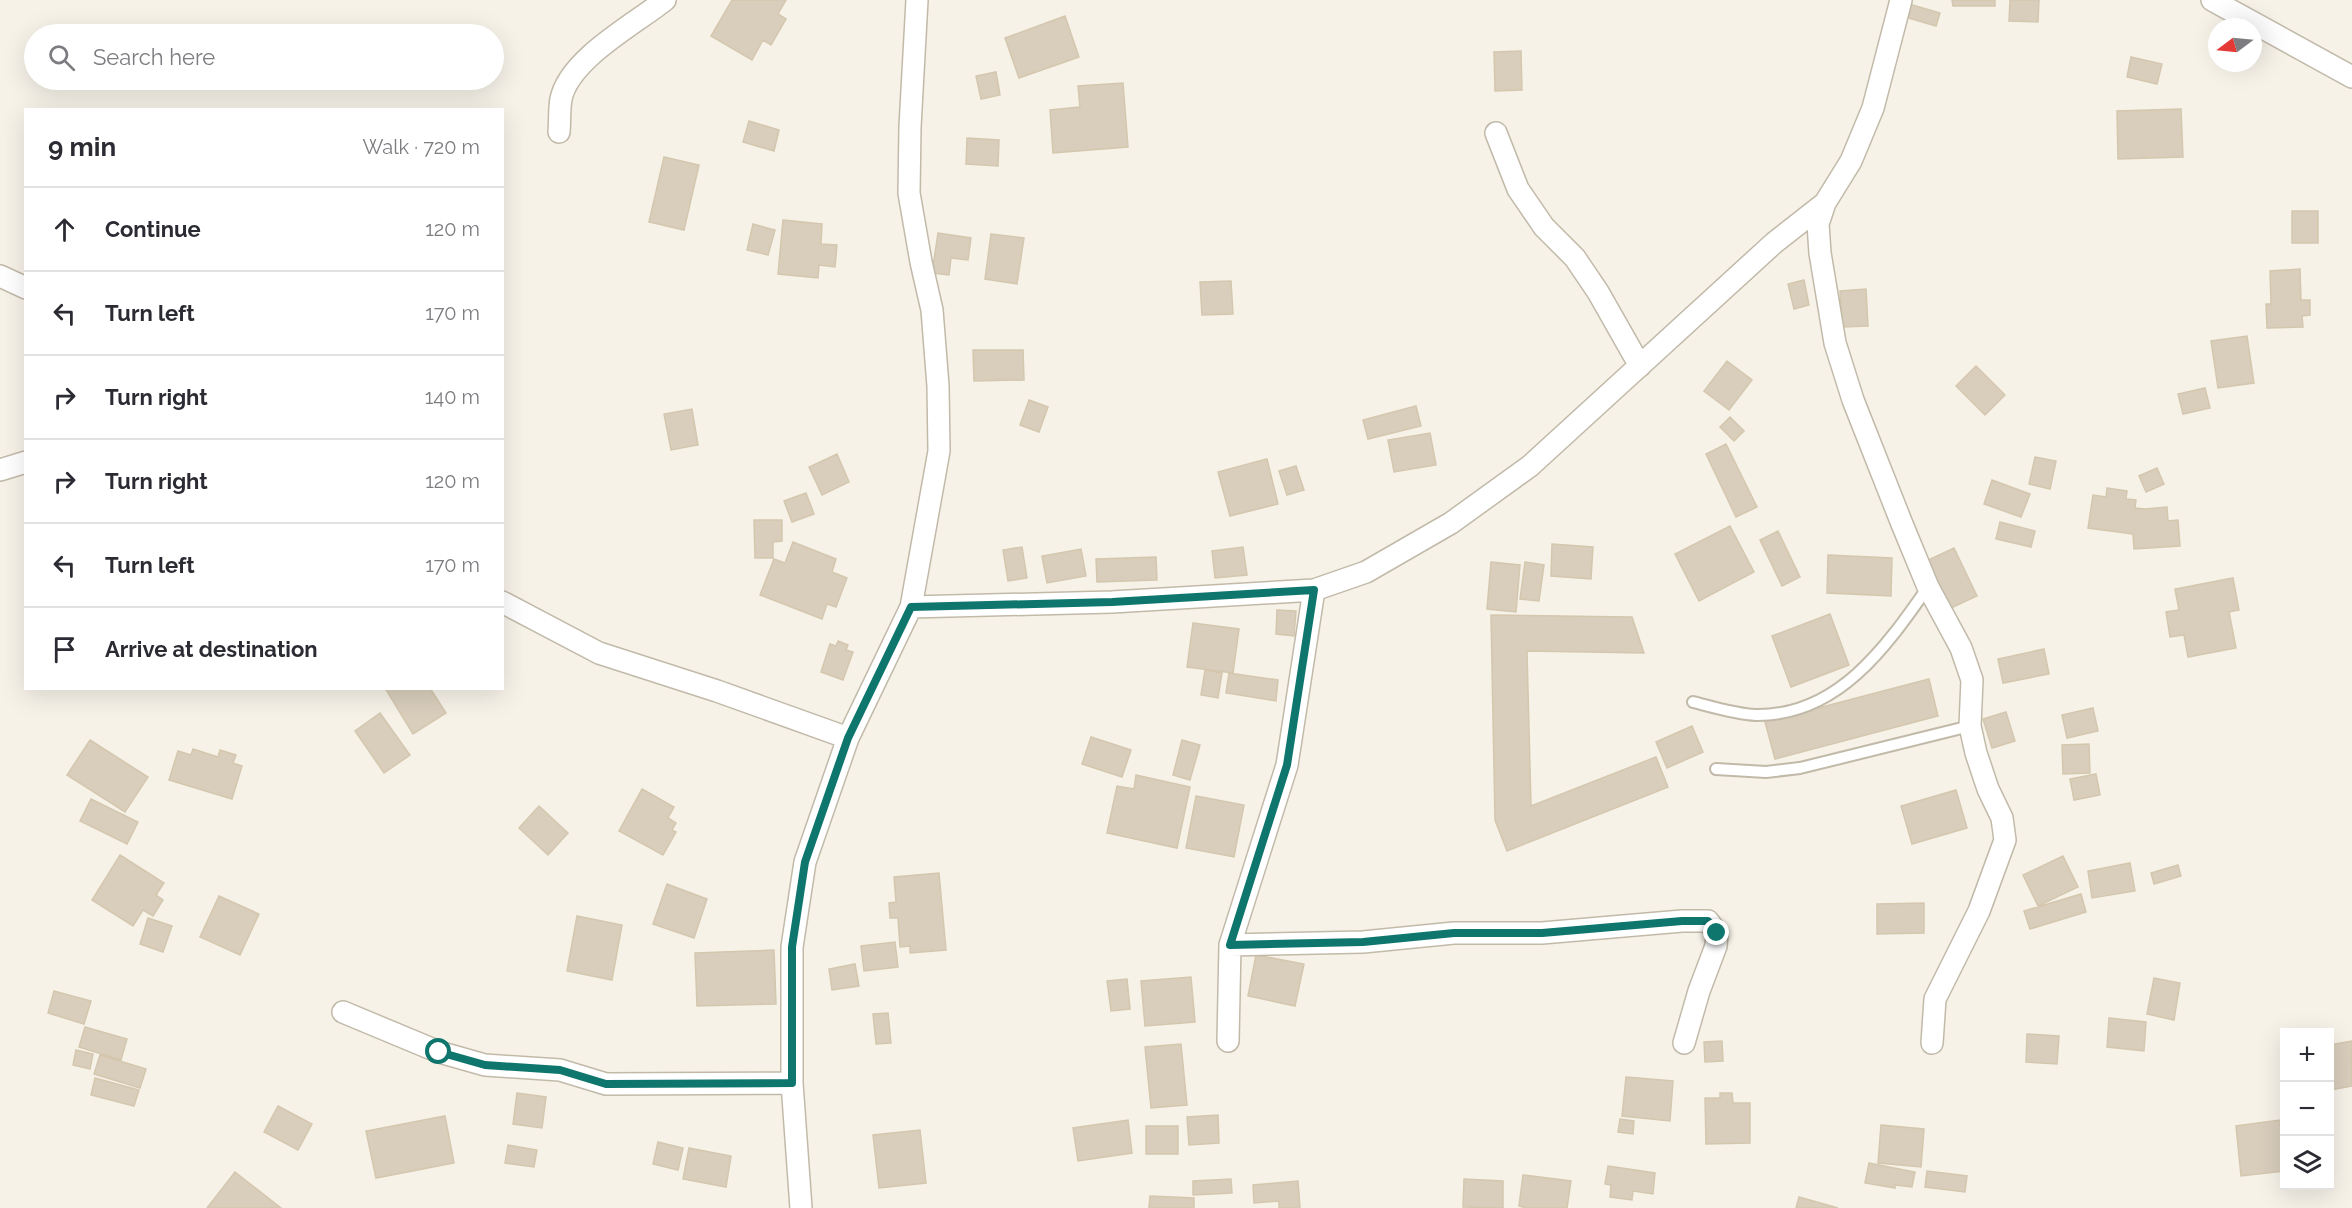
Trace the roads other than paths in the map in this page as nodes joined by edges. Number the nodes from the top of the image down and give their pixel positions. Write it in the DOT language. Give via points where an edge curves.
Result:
graph roads {
  1 [pos="665,0"];
  2 [pos="917,0"];
  3 [pos="1901,0"];
  4 [pos="2212,0"];
  5 [pos="2352,77"];
  6 [pos="559,132"];
  7 [pos="1496,133"];
  8 [pos="1824,203"];
  9 [pos="0,276"];
  10 [pos="24,287"];
  11 [pos="1640,366"];
  12 [pos="24,463"];
  13 [pos="0,470"];
  14 [pos="1928,587"];
  15 [pos="1314,590"];
  16 [pos="504,603"];
  17 [pos="911,607"];
  18 [pos="1693,702"];
  19 [pos="1970,726"];
  20 [pos="848,738"];
  21 [pos="1716,769"];
  22 [pos="1230,945"];
  23 [pos="343,1012"];
  24 [pos="1228,1041"];
  25 [pos="1684,1043"];
  26 [pos="1932,1043"];
  27 [pos="792,1083"];
  28 [pos="801,1208"];
  1 -- 6 [label="street" via="605,42 569,79 561,99"];
  2 -- 17 [label="street" via="909,193 932,310 939,452"];
  3 -- 8 [label="street" via="1873,108 1851,161"];
  4 -- 5 [label="street"];
  7 -- 11 [label="street" via="1518,189 1544,227 1575,258"];
  8 -- 11 [label="street" via="1774,243"];
  8 -- 14 [label="street" via="1818,224 1820,253 1834,343"];
  9 -- 10 [label="street"];
  11 -- 15 [label="street" via="1530,466 1451,523 1366,572"];
  12 -- 13 [label="street"];
  14 -- 18 [label="lane" via="1893,636 1857,676 1820,700 1783,713 1754,715"];
  14 -- 19 [label="street" via="1961,648 1972,680"];
  15 -- 17 [label="street" via="1112,602"];
  15 -- 22 [label="street" via="1287,765"];
  16 -- 20 [label="street" via="599,653"];
  17 -- 20 [label="street"];
  19 -- 21 [label="lane" via="1800,768 1766,772"];
  19 -- 26 [label="street" via="1988,789 2002,818 2005,840 1979,910 1935,999"];
  20 -- 27 [label="street" via="805,862 792,947"];
  22 -- 24 [label="street"];
  22 -- 25 [label="street" via="1363,942 1454,933 1542,933 1708,921 1717,933 1716,946"];
  23 -- 27 [label="street" via="439,1052 485,1065 560,1070 606,1084"];
  27 -- 28 [label="street"];
}
